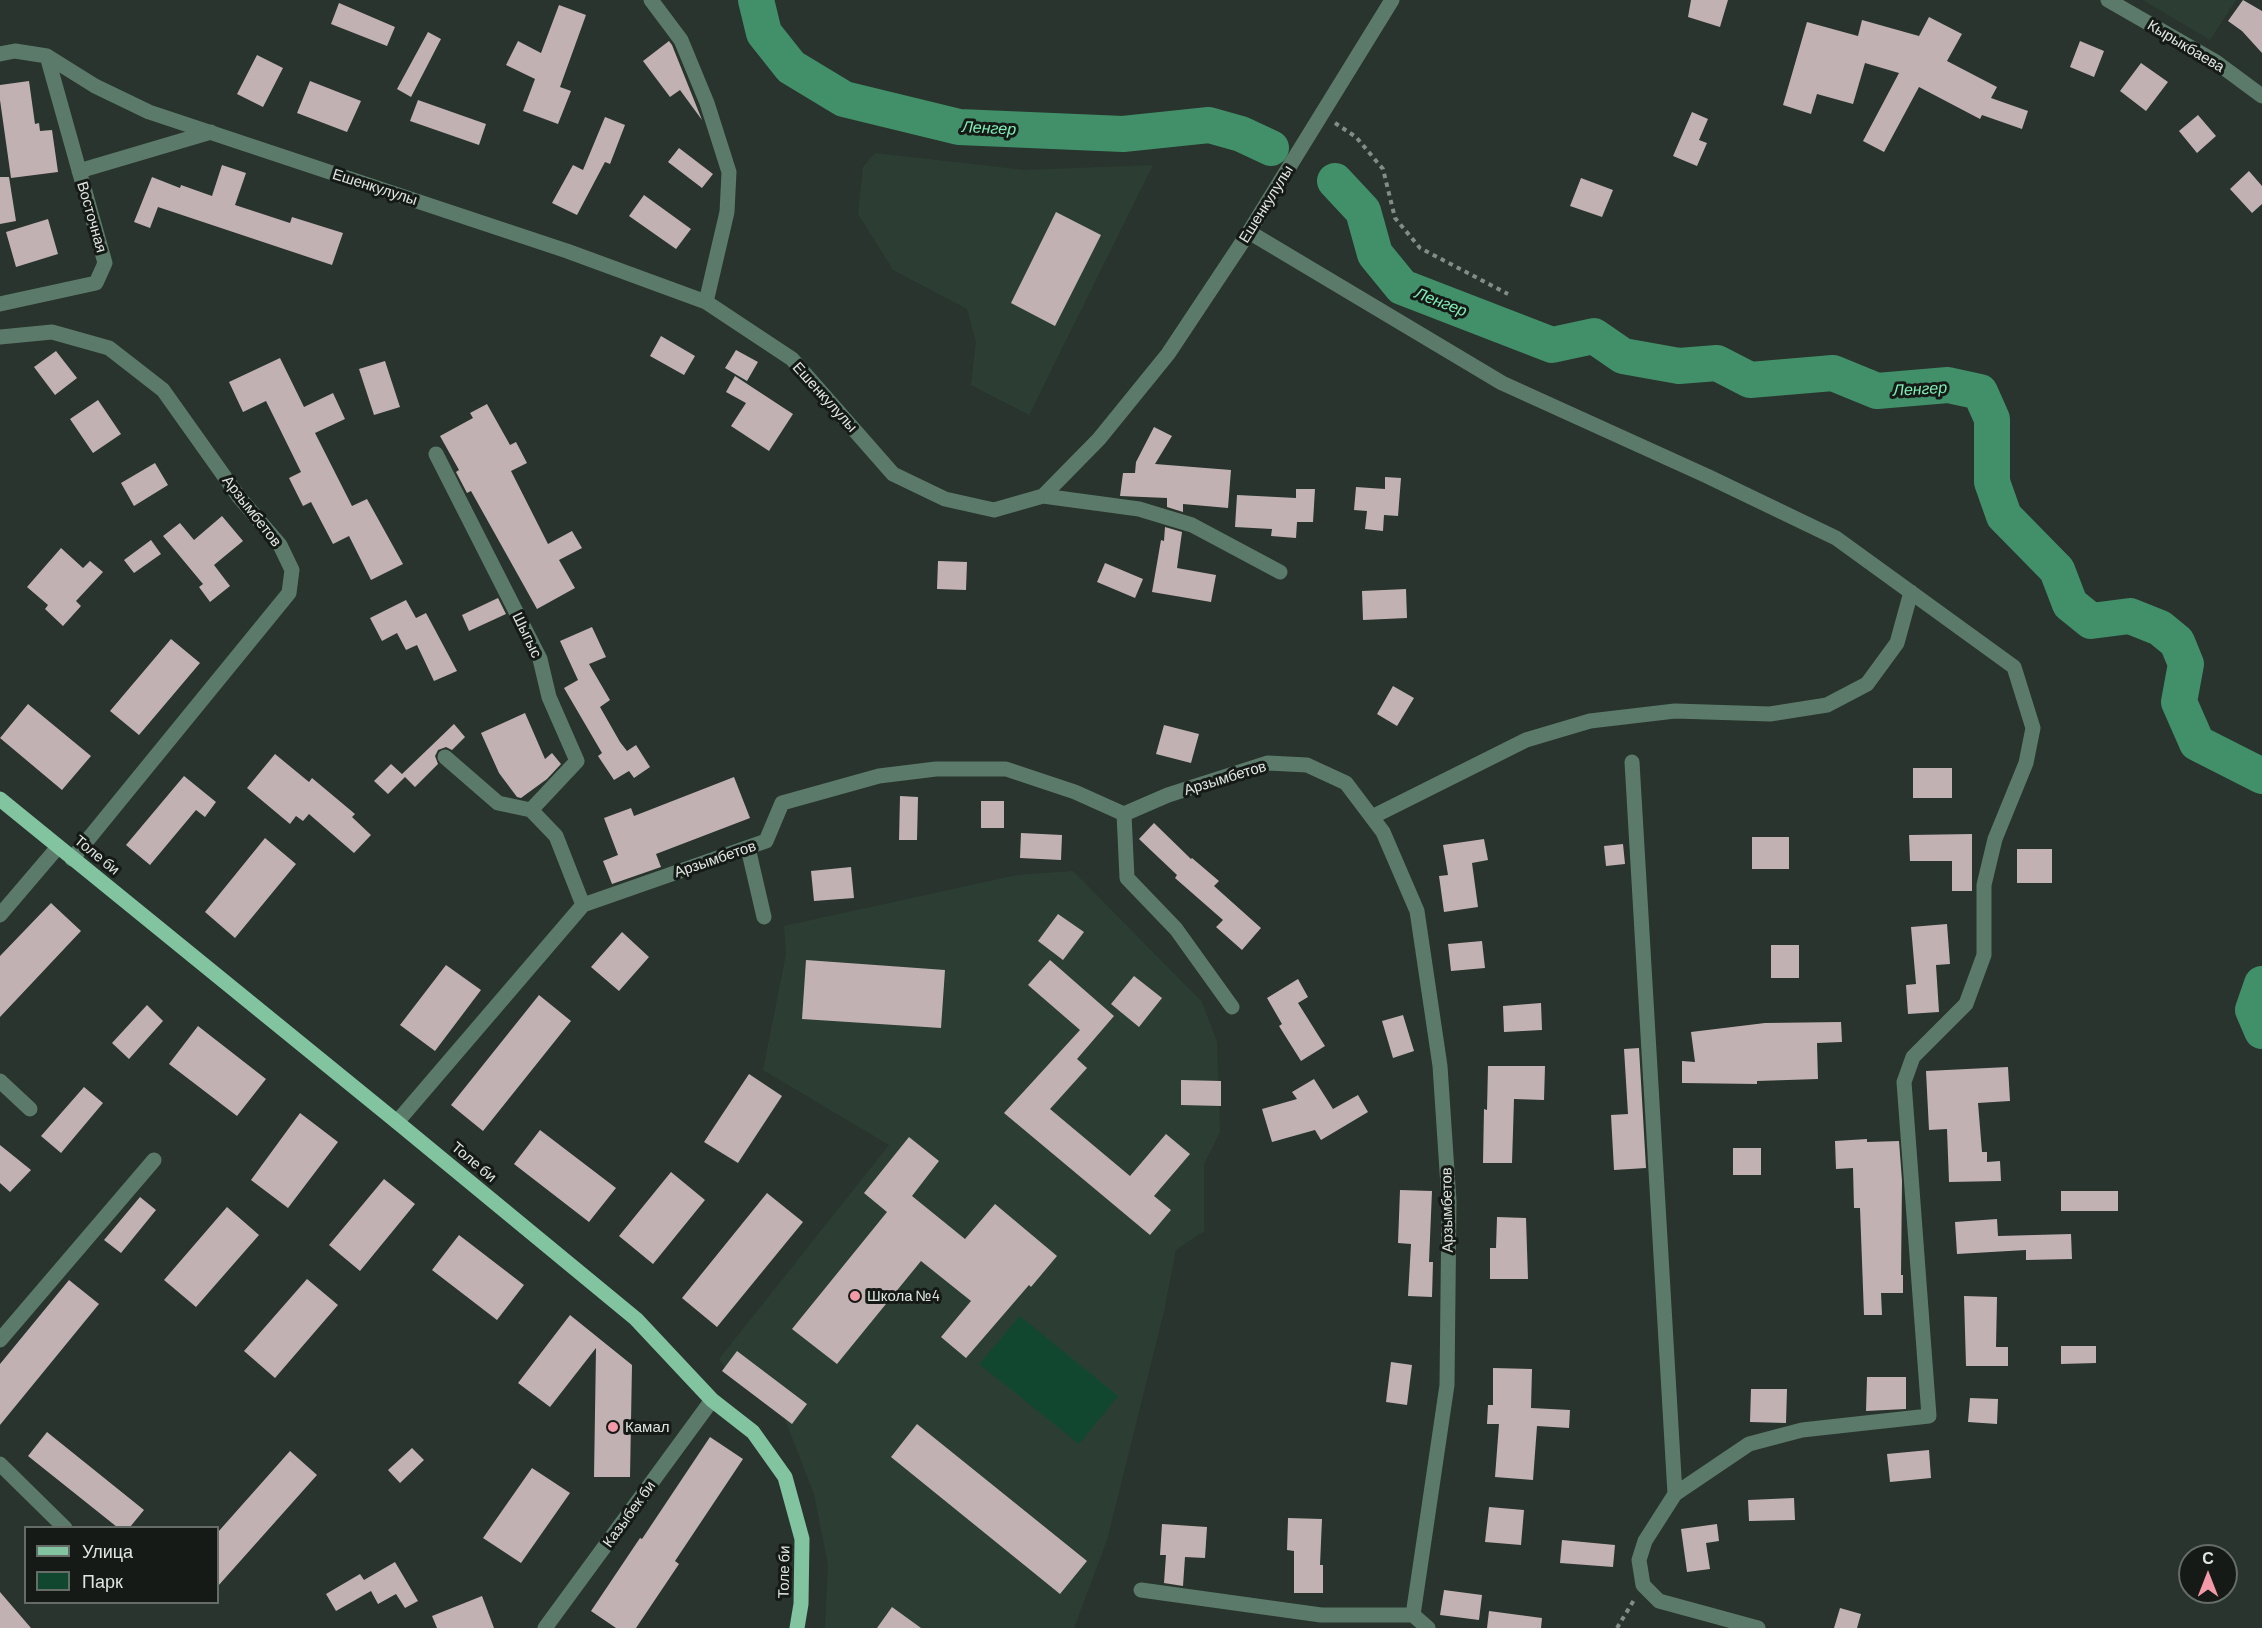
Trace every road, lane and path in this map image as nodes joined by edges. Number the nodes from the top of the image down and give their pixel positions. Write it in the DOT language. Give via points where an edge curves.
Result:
graph roads {
  1 [pos="651,0"];
  2 [pos="1392,0"];
  3 [pos="2108,0"];
  4 [pos="0,54"];
  5 [pos="46,56"];
  6 [pos="2262,96"];
  7 [pos="1322,114"];
  8 [pos="211,132"];
  9 [pos="79,171"];
  10 [pos="1249,232"];
  11 [pos="1508,294"];
  12 [pos="706,302"];
  13 [pos="0,304"];
  14 [pos="0,337"];
  15 [pos="436,454"];
  16 [pos="1043,496"];
  17 [pos="1280,572"];
  18 [pos="1911,592"];
  19 [pos="445,757"];
  20 [pos="1632,762"];
  21 [pos="0,799"];
  22 [pos="531,810"];
  23 [pos="1124,814"];
  24 [pos="1372,817"];
  25 [pos="58,847"];
  26 [pos="748,848"];
  27 [pos="72,858"];
  28 [pos="583,905"];
  29 [pos="0,915"];
  30 [pos="765,917"];
  31 [pos="1232,1007"];
  32 [pos="0,1081"];
  33 [pos="30,1109"];
  34 [pos="397,1122"];
  35 [pos="154,1160"];
  36 [pos="0,1340"];
  37 [pos="712,1400"];
  38 [pos="0,1464"];
  39 [pos="1675,1494"];
  40 [pos="64,1526"];
  41 [pos="1643,1585"];
  42 [pos="1141,1590"];
  43 [pos="1413,1615"];
  44 [pos="545,1628"];
  45 [pos="797,1628"];
  46 [pos="1428,1628"];
  47 [pos="1617,1628"];
  48 [pos="1758,1628"];
  1 -- 12 [label="street" via="681,40 729,172 727,212"];
  2 -- 7 [label="street, Ешенкулулы"];
  3 -- 6 [label="street, Кырыкбаева" via="2216,62"];
  4 -- 5 [label="street, Ешенкулулы" via="15,51"];
  5 -- 8 [label="street, Ешенкулулы" via="149,112"];
  5 -- 9 [label="street, Восточная"];
  7 -- 10 [label="street, Ешенкулулы"];
  7 -- 11 [label="path" via="1356,138 1383,169 1395,218 1420,248"];
  8 -- 9 [label="street"];
  8 -- 12 [label="street, Ешенкулулы" via="567,251"];
  9 -- 13 [label="street, Восточная" via="105,263 96,283"];
  10 -- 16 [label="street, Ешенкулулы" via="1168,354 1099,439"];
  10 -- 18 [label="street" via="1502,383 1836,538"];
  12 -- 16 [label="street, Ешенкулулы" via="792,359 893,474 945,499 994,510"];
  14 -- 27 [label="street, Арзымбетов" via="52,332 109,348 163,390 239,498 280,545 292,570 289,593"];
  15 -- 22 [label="street, Шыгыс" via="540,658 549,697 577,760"];
  16 -- 17 [label="street" via="1139,509 1192,525"];
  18 -- 24 [label="street" via="1897,644 1867,684 1827,705 1770,714 1675,711 1590,721 1526,740"];
  18 -- 39 [label="street" via="2014,667 2033,728 2026,763 1995,839 1984,885 1984,955 1970,995 1966,1004 1913,1057 1904,1082 1929,1416 1802,1430 1749,1444"];
  19 -- 22 [label="street" via="498,803"];
  20 -- 39 [label="street"];
  21 -- 25 [label="main road, Толе би"];
  22 -- 28 [label="street" via="556,836"];
  23 -- 24 [label="street, Арзымбетов" via="1168,795 1268,763 1307,765 1346,783"];
  23 -- 26 [label="street, Арзымбетов" via="1075,792 1006,769 936,769 879,776 782,803 766,841"];
  23 -- 31 [label="street" via="1127,878 1176,929"];
  24 -- 43 [label="street, Арзымбетов" via="1383,832 1417,911 1440,1066 1449,1201 1447,1385"];
  25 -- 27 [label="main road, Толе би"];
  25 -- 29 [label="street"];
  26 -- 28 [label="street, Арзымбетов"];
  26 -- 30 [label="street"];
  27 -- 34 [label="main road, Толе би"];
  28 -- 34 [label="street"];
  32 -- 33 [label="street"];
  34 -- 37 [label="main road, Толе би" via="636,1319"];
  35 -- 36 [label="street"];
  37 -- 44 [label="street, Казыбек би"];
  37 -- 45 [label="main road, Толе би" via="753,1432 785,1477 802,1539"];
  38 -- 40 [label="street"];
  39 -- 41 [label="street" via="1645,1541 1639,1560"];
  41 -- 47 [label="path"];
  41 -- 48 [label="street" via="1659,1601"];
  42 -- 43 [label="street" via="1322,1615"];
  43 -- 46 [label="street"];
}
